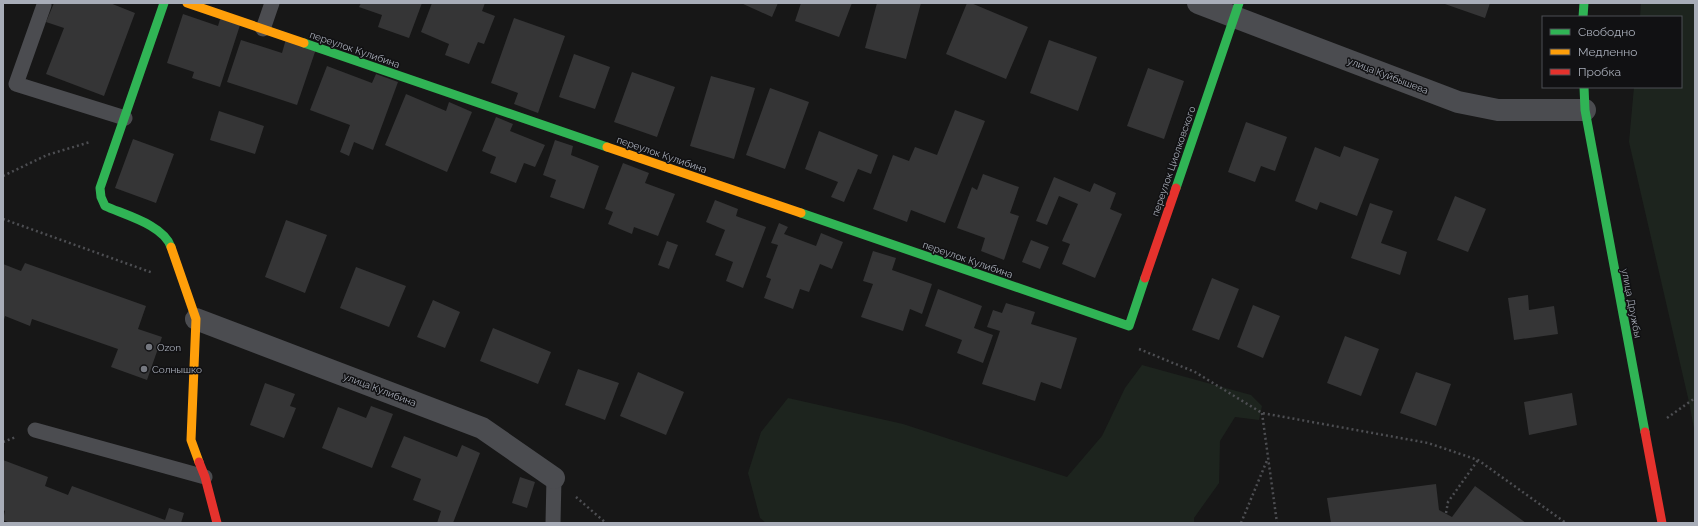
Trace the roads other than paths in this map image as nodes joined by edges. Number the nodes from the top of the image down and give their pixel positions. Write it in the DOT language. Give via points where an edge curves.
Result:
graph roads {
  1 [pos="164,3"];
  2 [pos="187,3"];
  3 [pos="272,3"];
  4 [pos="1198,3"];
  5 [pos="1584,3"];
  6 [pos="44,5"];
  7 [pos="1236,10"];
  8 [pos="1583,16"];
  9 [pos="263,29"];
  10 [pos="1584,88"];
  11 [pos="1585,110"];
  12 [pos="125,118"];
  13 [pos="196,319"];
  14 [pos="1129,326"];
  15 [pos="35,430"];
  16 [pos="205,477"];
  17 [pos="554,478"];
  18 [pos="217,523"];
  19 [pos="553,523"];
  20 [pos="1662,523"];
  1 -- 12 [label="street"];
  2 -- 9 [label="street, переулок Кулибина"];
  3 -- 9 [label="lane"];
  4 -- 7 [label="street, улица Куйбышева"];
  5 -- 8 [label="street"];
  6 -- 12 [label="lane" via="16,84"];
  7 -- 11 [label="street, улица Куйбышева" via="1458,102 1498,110"];
  7 -- 14 [label="street, переулок Циолковского"];
  9 -- 14 [label="street, переулок Кулибина"];
  10 -- 11 [label="street, улица Дружбы"];
  11 -- 20 [label="street, улица Дружбы"];
  12 -- 13 [label="street" via="100,188 101,198 105,206 158,229 169,240"];
  13 -- 16 [label="street" via="191,440"];
  13 -- 17 [label="street, улица Кулибина" via="482,428"];
  15 -- 16 [label="lane"];
  16 -- 18 [label="street"];
  17 -- 19 [label="lane"];
}
